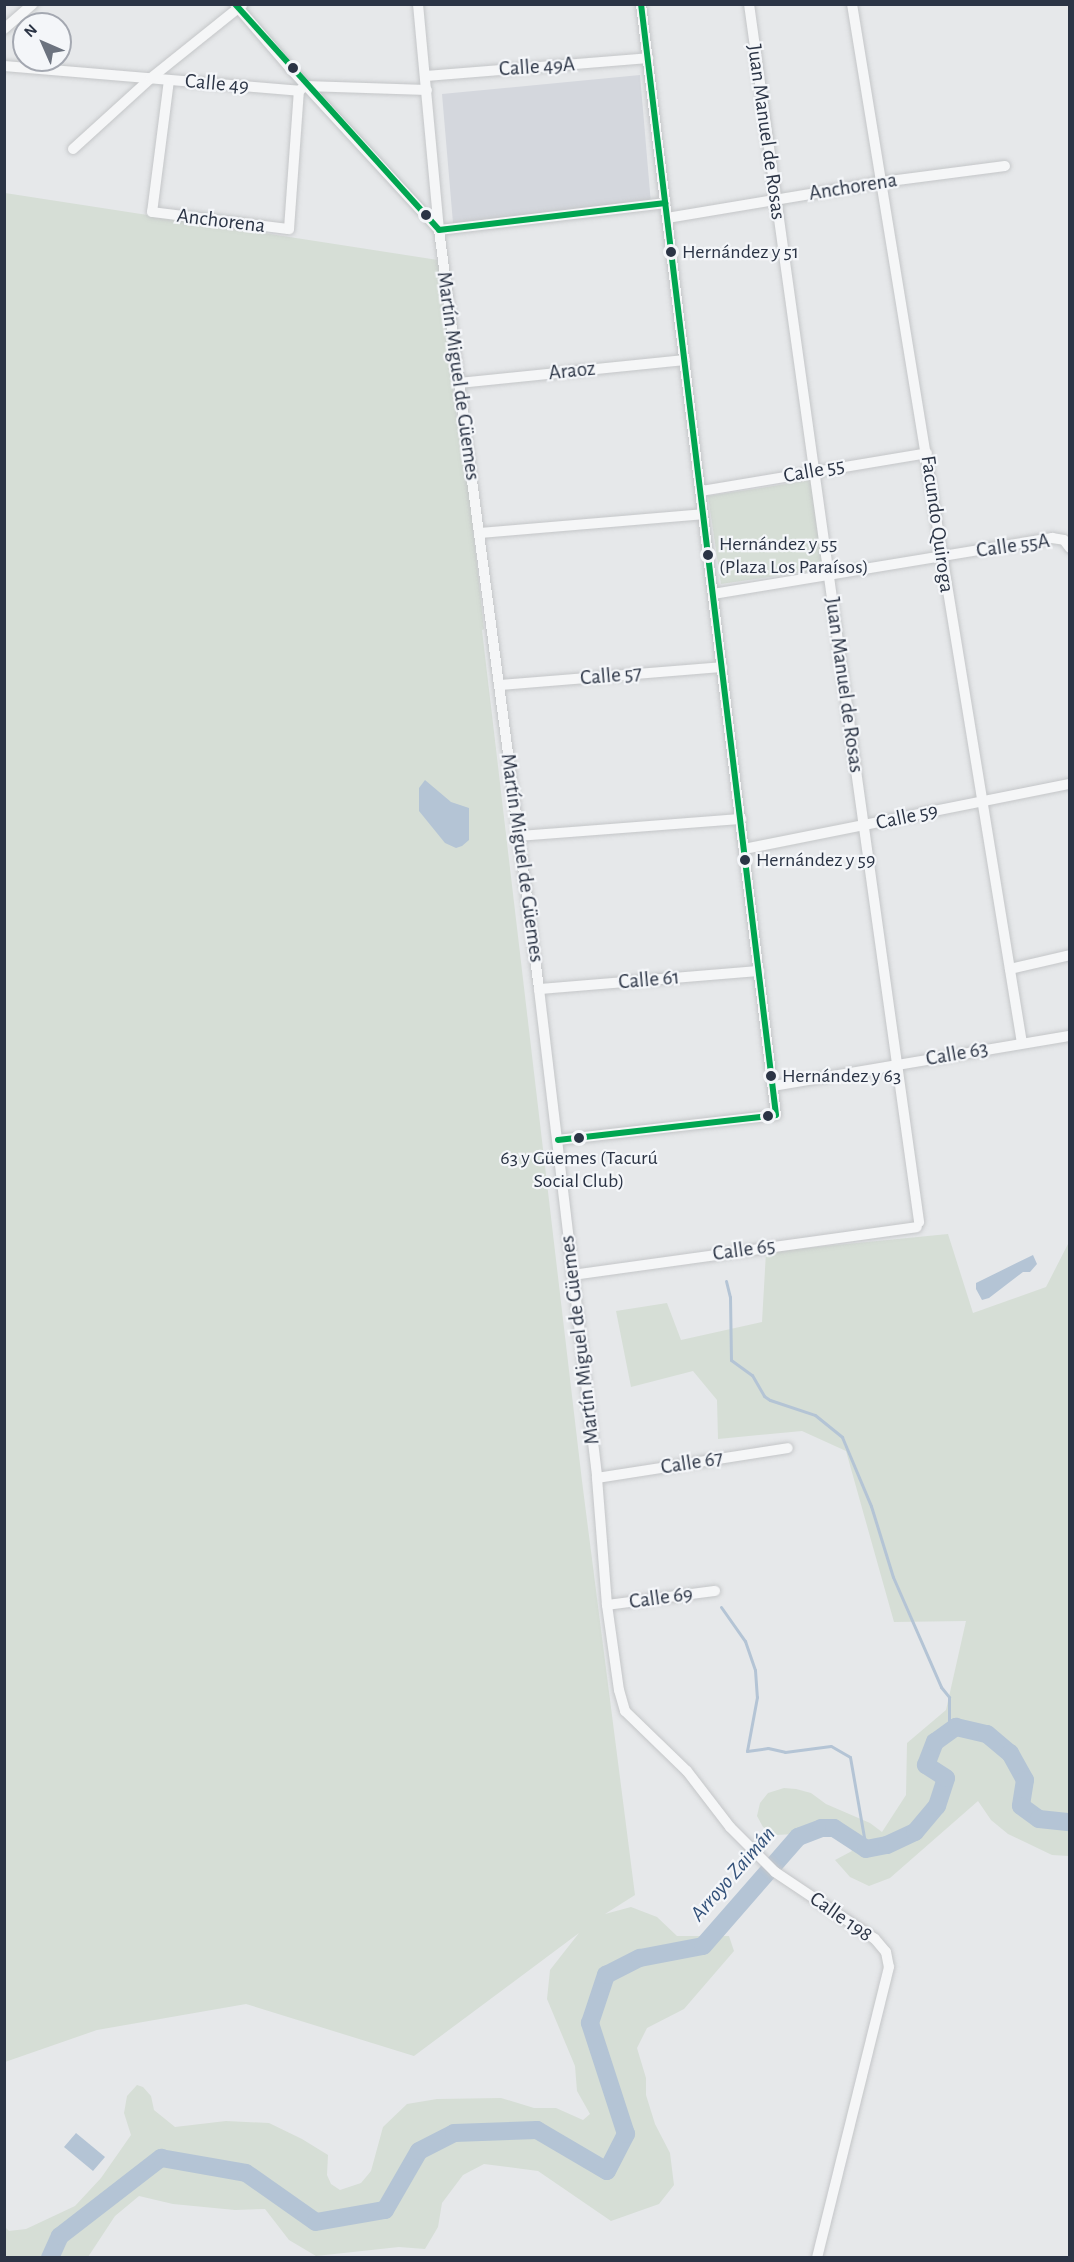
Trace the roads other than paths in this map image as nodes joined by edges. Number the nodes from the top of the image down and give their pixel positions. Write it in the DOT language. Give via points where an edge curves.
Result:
graph roads {
  1 [pos="33,4"];
  2 [pos="418,4"];
  3 [pos="641,4"];
  4 [pos="749,4"];
  5 [pos="852,4"];
  6 [pos="239,6"];
  7 [pos="4,29"];
  8 [pos="648,58"];
  9 [pos="4,66"];
  10 [pos="426,76"];
  11 [pos="151,78"];
  12 [pos="169,80"];
  13 [pos="302,88"];
  14 [pos="427,90"];
  15 [pos="73,148"];
  16 [pos="1005,166"];
  17 [pos="882,182"];
  18 [pos="776,199"];
  19 [pos="665,203"];
  20 [pos="667,218"];
  21 [pos="439,230"];
  22 [pos="684,360"];
  23 [pos="459,383"];
  24 [pos="927,453"];
  25 [pos="814,471"];
  26 [pos="701,491"];
  27 [pos="703,514"];
  28 [pos="479,533"];
  29 [pos="1067,544"];
  30 [pos="941,557"];
  31 [pos="828,574"];
  32 [pos="713,594"];
  33 [pos="722,668"];
  34 [pos="499,685"];
  35 [pos="1070,784"];
  36 [pos="982,801"];
  37 [pos="741,819"];
  38 [pos="864,826"];
  39 [pos="519,836"];
  40 [pos="744,849"];
  41 [pos="1070,955"];
  42 [pos="1010,969"];
  43 [pos="759,971"];
  44 [pos="539,989"];
  45 [pos="1070,1036"];
  46 [pos="1022,1043"];
  47 [pos="897,1064"];
  48 [pos="773,1086"];
  49 [pos="558,1140"];
  50 [pos="918,1225"];
  51 [pos="572,1275"];
  52 [pos="788,1448"];
  53 [pos="597,1478"];
  54 [pos="715,1591"];
  55 [pos="607,1605"];
  56 [pos="625,1712"];
  57 [pos="818,2258"];
  1 -- 7 [label="street"];
  2 -- 10 [label="street, Martín Miguel de Güemes"];
  3 -- 8 [label="street"];
  4 -- 18 [label="street, Juan Manuel de Rosas"];
  5 -- 17 [label="street, Facundo Quiroga"];
  6 -- 11 [label="street"];
  6 -- 13 [label="street"];
  8 -- 10 [label="street, Calle 49A"];
  8 -- 19 [label="street"];
  9 -- 11 [label="street, Calle 49"];
  10 -- 14 [label="street, Martín Miguel de Güemes"];
  11 -- 12 [label="street, Calle 49"];
  11 -- 15 [label="street"];
  12 -- 13 [label="street, Calle 49"];
  12 -- 13 [label="street, Anchorena" via="152,213 289,229"];
  13 -- 14 [label="street, Calle 49"];
  13 -- 21 [label="street"];
  14 -- 21 [label="street, Martín Miguel de Güemes"];
  16 -- 17 [label="street, Anchorena"];
  17 -- 18 [label="street, Anchorena"];
  17 -- 24 [label="street, Facundo Quiroga"];
  18 -- 20 [label="street, Anchorena"];
  18 -- 25 [label="street, Juan Manuel de Rosas"];
  19 -- 20 [label="street"];
  19 -- 21 [label="street"];
  20 -- 22 [label="street"];
  21 -- 23 [label="street, Martín Miguel de Güemes"];
  22 -- 23 [label="street, Araoz"];
  22 -- 26 [label="street"];
  23 -- 28 [label="street, Martín Miguel de Güemes"];
  24 -- 25 [label="street, Calle 55"];
  24 -- 30 [label="street, Facundo Quiroga"];
  25 -- 26 [label="street, Calle 55"];
  25 -- 31 [label="street, Juan Manuel de Rosas"];
  26 -- 27 [label="street"];
  27 -- 28 [label="street"];
  27 -- 32 [label="street"];
  28 -- 34 [label="street, Martín Miguel de Güemes"];
  29 -- 30 [label="street, Calle 55A" via="1052,538"];
  30 -- 31 [label="street, Calle 55A"];
  30 -- 36 [label="street, Facundo Quiroga"];
  31 -- 32 [label="street, Calle 55A"];
  31 -- 38 [label="street, Juan Manuel de Rosas"];
  32 -- 33 [label="street"];
  33 -- 34 [label="street, Calle 57"];
  33 -- 37 [label="street"];
  34 -- 39 [label="street, Martín Miguel de Güemes"];
  35 -- 36 [label="street, Calle 59"];
  36 -- 38 [label="street, Calle 59"];
  36 -- 42 [label="street, Facundo Quiroga"];
  37 -- 39 [label="street"];
  37 -- 40 [label="street"];
  38 -- 40 [label="street, Calle 59"];
  38 -- 47 [label="street, Juan Manuel de Rosas"];
  39 -- 44 [label="street, Martín Miguel de Güemes"];
  40 -- 43 [label="street"];
  41 -- 42 [label="street"];
  42 -- 46 [label="street, Facundo Quiroga"];
  43 -- 44 [label="street, Calle 61"];
  43 -- 48 [label="street"];
  44 -- 49 [label="street, Martín Miguel de Güemes"];
  45 -- 46 [label="street, Calle 63"];
  46 -- 47 [label="street, Calle 63"];
  47 -- 48 [label="street, Calle 63"];
  47 -- 50 [label="street, Juan Manuel de Rosas"];
  48 -- 49 [label="street" via="776,1115"];
  49 -- 51 [label="street, Martín Miguel de Güemes"];
  50 -- 51 [label="street, Calle 65"];
  51 -- 53 [label="street, Martín Miguel de Güemes"];
  52 -- 53 [label="street, Calle 67"];
  53 -- 55 [label="street, Martín Miguel de Güemes"];
  54 -- 55 [label="street, Calle 69"];
  55 -- 56 [label="street, Martín Miguel de Güemes"];
  56 -- 57 [label="street, Calle 198" via="687,1771 730,1827 775,1872 876,1939 886,1952 889,1967"];
}
